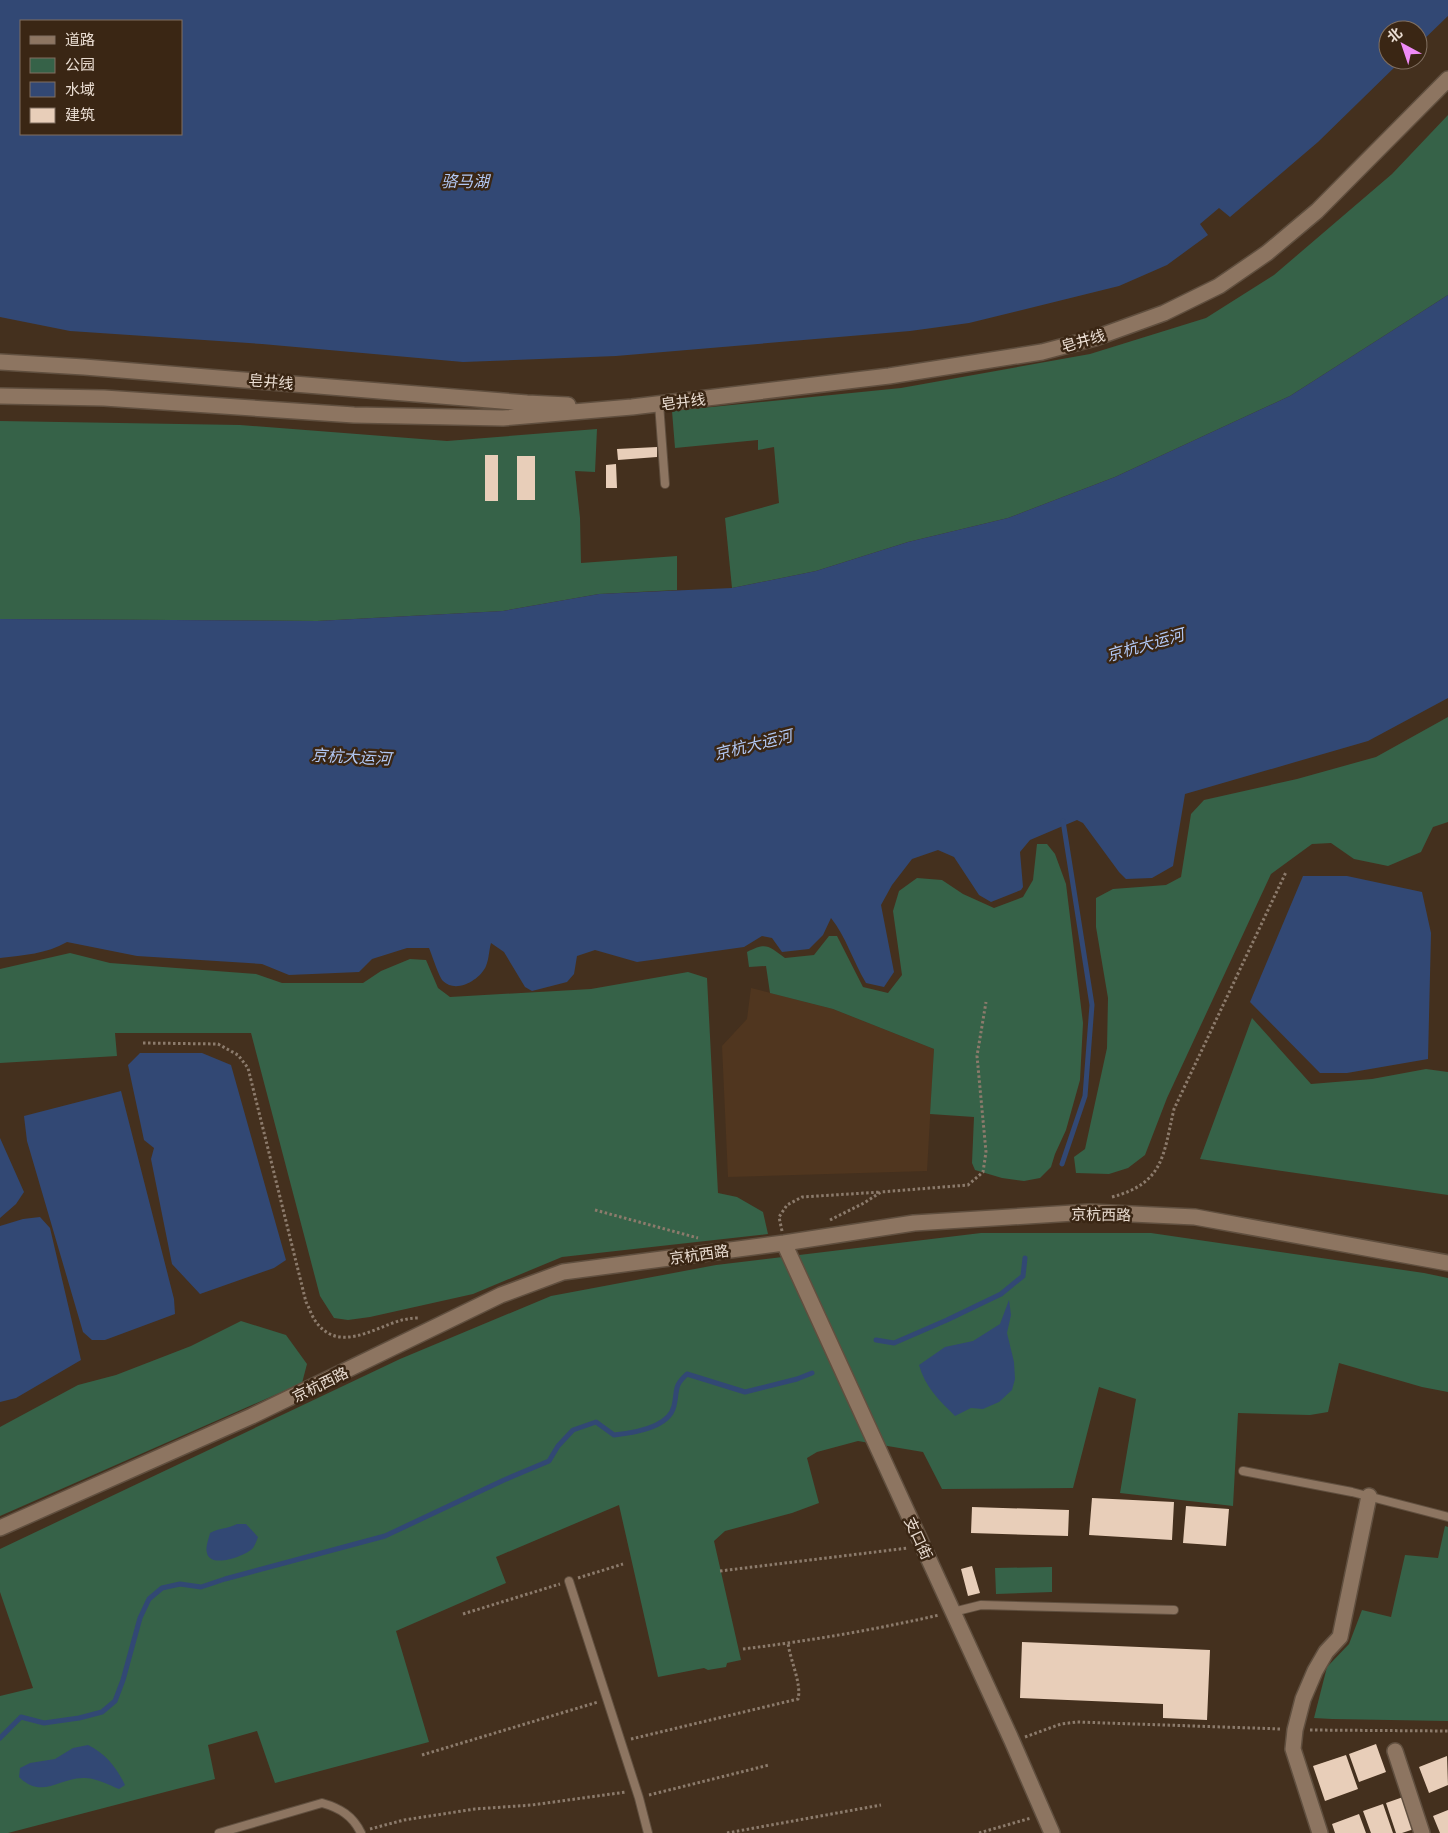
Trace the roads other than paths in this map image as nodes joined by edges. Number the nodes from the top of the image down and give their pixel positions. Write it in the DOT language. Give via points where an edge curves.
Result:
graph roads {
  1 [pos="1448,79"];
  2 [pos="0,362"];
  3 [pos="0,396"];
  4 [pos="660,404"];
  5 [pos="632,408"];
  6 [pos="665,484"];
  7 [pos="784,1243"];
  8 [pos="1448,1263"];
  9 [pos="1243,1471"];
  10 [pos="1369,1496"];
  11 [pos="1448,1516"];
  12 [pos="0,1528"];
  13 [pos="569,1581"];
  14 [pos="1174,1610"];
  15 [pos="953,1612"];
  16 [pos="1395,1751"];
  17 [pos="360,1832"];
  18 [pos="219,1833"];
  19 [pos="648,1833"];
  20 [pos="1052,1833"];
  21 [pos="1320,1833"];
  22 [pos="1422,1833"];
  1 -- 4 [label="street, 皂井线" via="1317,211 1267,253 1220,286 1164,312 1095,338 1042,352 889,376"];
  2 -- 5 [label="street, 皂井线" via="528,403"];
  3 -- 5 [label="street, 皂井线" via="104,398 354,415 503,418"];
  4 -- 5 [label="street, 皂井线"];
  4 -- 6 [label="lane"];
  7 -- 8 [label="street, 京杭西路" via="914,1223 1090,1212 1195,1217"];
  7 -- 12 [label="street, 京杭西路" via="563,1272 501,1295 252,1416"];
  7 -- 15 [label="street, 支口街"];
  9 -- 10 [label="lane"];
  10 -- 11 [label="lane"];
  10 -- 21 [label="street" via="1340,1637 1314,1671 1295,1730 1293,1749"];
  13 -- 19 [label="lane"];
  14 -- 15 [label="lane" via="981,1605"];
  15 -- 20 [label="street, 支口街"];
  16 -- 22 [label="street"];
  17 -- 18 [label="lane" via="345,1812 322,1804"];
}
